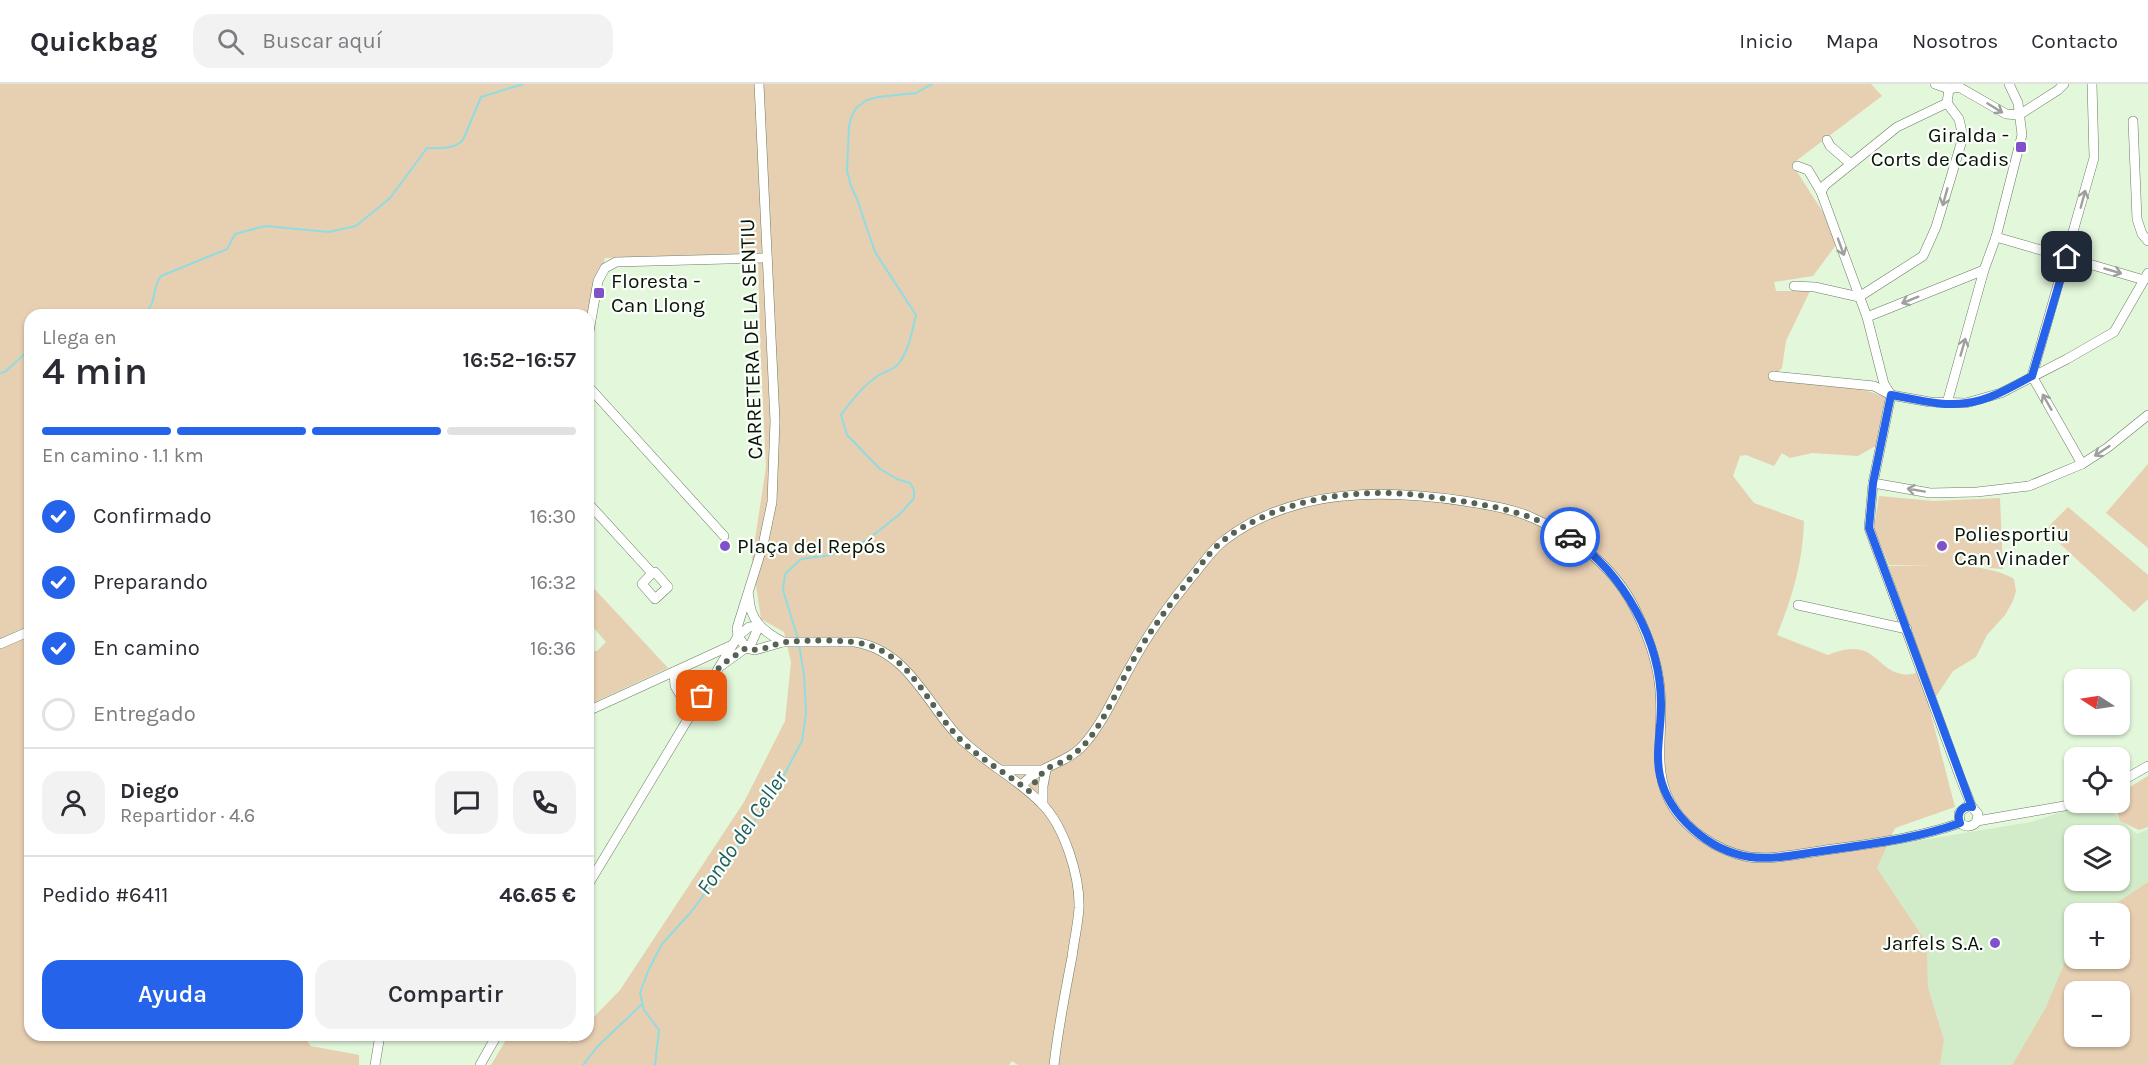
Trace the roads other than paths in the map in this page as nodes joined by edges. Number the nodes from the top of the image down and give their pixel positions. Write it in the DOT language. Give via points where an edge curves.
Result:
graph roads {
  1 [pos="759,84"];
  2 [pos="1935,84"];
  3 [pos="2009,84"];
  4 [pos="2064,84"];
  5 [pos="2092,84"];
  6 [pos="1948,89"];
  7 [pos="1947,103"];
  8 [pos="2019,115"];
  9 [pos="2133,121"];
  10 [pos="1827,140"];
  11 [pos="1851,164"];
  12 [pos="1797,166"];
  13 [pos="1821,192"];
  14 [pos="1996,237"];
  15 [pos="2148,241"];
  16 [pos="2067,257"];
  17 [pos="767,258"];
  18 [pos="1984,270"];
  19 [pos="2146,276"];
  20 [pos="1794,286"];
  21 [pos="1859,297"];
  22 [pos="593,309"];
  23 [pos="1867,317"];
  24 [pos="1773,376"];
  25 [pos="2032,376"];
  26 [pos="594,393"];
  27 [pos="1891,395"];
  28 [pos="1947,403"];
  29 [pos="2148,415"];
  30 [pos="2082,464"];
  31 [pos="1873,483"];
  32 [pos="594,510"];
  33 [pos="724,536"];
  34 [pos="652,573"];
  35 [pos="749,591"];
  36 [pos="1798,604"];
  37 [pos="759,626"];
  38 [pos="1907,629"];
  39 [pos="737,633"];
  40 [pos="24,634"];
  41 [pos="787,642"];
  42 [pos="0,644"];
  43 [pos="732,645"];
  44 [pos="746,648"];
  45 [pos="718,651"];
  46 [pos="720,666"];
  47 [pos="674,672"];
  48 [pos="656,680"];
  49 [pos="675,686"];
  50 [pos="594,708"];
  51 [pos="691,713"];
  52 [pos="2148,766"];
  53 [pos="1002,770"];
  54 [pos="1046,770"];
  55 [pos="2130,776"];
  56 [pos="1025,788"];
  57 [pos="1043,804"];
  58 [pos="2064,806"];
  59 [pos="1972,807"];
  60 [pos="1977,821"];
  61 [pos="1960,823"];
  62 [pos="594,875"];
  63 [pos="379,1041"];
  64 [pos="492,1041"];
  65 [pos="375,1065"];
  66 [pos="480,1065"];
  67 [pos="1054,1065"];
  1 -- 17 [label="street, CARRETERA DE LA SENTIU"];
  2 -- 6 [label="street"];
  3 -- 8 [label="street"];
  4 -- 8 [label="street"];
  16 -- 5 [label="street, one-way" via="2094,158"];
  6 -- 7 [label="street"];
  6 -- 8 [label="street, one-way" via="1959,87 2006,114"];
  7 -- 11 [label="street" via="1896,127"];
  7 -- 21 [label="street, one-way" via="1959,119 1963,137 1936,227 1923,256"];
  8 -- 14 [label="street" via="2022,135"];
  9 -- 15 [label="street" via="2137,219"];
  10 -- 11 [label="street"];
  11 -- 13 [label="street" via="1825,184"];
  12 -- 13 [label="street" via="1808,170"];
  13 -- 21 [label="street, one-way"];
  14 -- 16 [label="street"];
  14 -- 18 [label="street"];
  16 -- 19 [label="street, one-way"];
  16 -- 25 [label="street"];
  17 -- 22 [label="street" via="616,262 605,268 598,281"];
  17 -- 35 [label="street, CARRETERA DE LA SENTIU" via="775,421 772,502"];
  18 -- 23 [label="street, one-way"];
  28 -- 18 [label="street, one-way"];
  19 -- 25 [label="street" via="2114,332"];
  20 -- 21 [label="street"];
  21 -- 23 [label="street"];
  23 -- 27 [label="street" via="1884,384"];
  24 -- 27 [label="street" via="1874,386"];
  25 -- 28 [label="street" via="2001,393 1966,404"];
  30 -- 25 [label="street, one-way"];
  26 -- 33 [label="street"];
  27 -- 28 [label="street"];
  27 -- 31 [label="street"];
  29 -- 30 [label="street, one-way"];
  30 -- 31 [label="street, one-way" via="2029,486 1977,492 1930,493"];
  31 -- 38 [label="street" via="1869,528"];
  32 -- 34 [label="street"];
  35 -- 37 [label="street" via="750,609"];
  35 -- 39 [label="street, CARRETERA DE LA SENTIU"];
  36 -- 38 [label="street"];
  37 -- 39 [label="street"];
  37 -- 41 [label="street" via="768,635"];
  37 -- 44 [label="street" via="756,638"];
  38 -- 59 [label="street"];
  39 -- 43 [label="street"];
  39 -- 44 [label="street"];
  39 -- 45 [label="street"];
  40 -- 42 [label="street"];
  41 -- 44 [label="street" via="755,650"];
  41 -- 53 [label="street" via="866,644 887,654 921,686 956,734"];
  43 -- 45 [label="street"];
  43 -- 46 [label="street"];
  44 -- 46 [label="street"];
  45 -- 47 [label="street"];
  46 -- 51 [label="street"];
  47 -- 48 [label="street"];
  47 -- 49 [label="street"];
  48 -- 49 [label="street"];
  48 -- 50 [label="street"];
  49 -- 51 [label="street"];
  51 -- 62 [label="street"];
  52 -- 55 [label="street"];
  53 -- 54 [label="street"];
  53 -- 56 [label="street"];
  54 -- 56 [label="street" via="1032,776"];
  54 -- 57 [label="street"];
  54 -- 61 [label="street" via="1083,746 1171,601 1223,541 1261,517 1287,507 1348,495 1406,494 1496,506 1533,518 1585,547 1605,569 1636,609 1654,658 1661,706 1658,753 1666,793 1680,817 1702,836 1728,851 1749,857 1773,857 1902,838"];
  56 -- 57 [label="street"];
  57 -- 67 [label="street" via="1069,850 1079,906"];
  58 -- 60 [label="street"];
  59 -- 60 [label="street" via="1978,814"];
  59 -- 61 [label="street" via="1960,810"];
  60 -- 61 [label="street" via="1969,827"];
  63 -- 65 [label="street"];
  64 -- 66 [label="street"];
}
